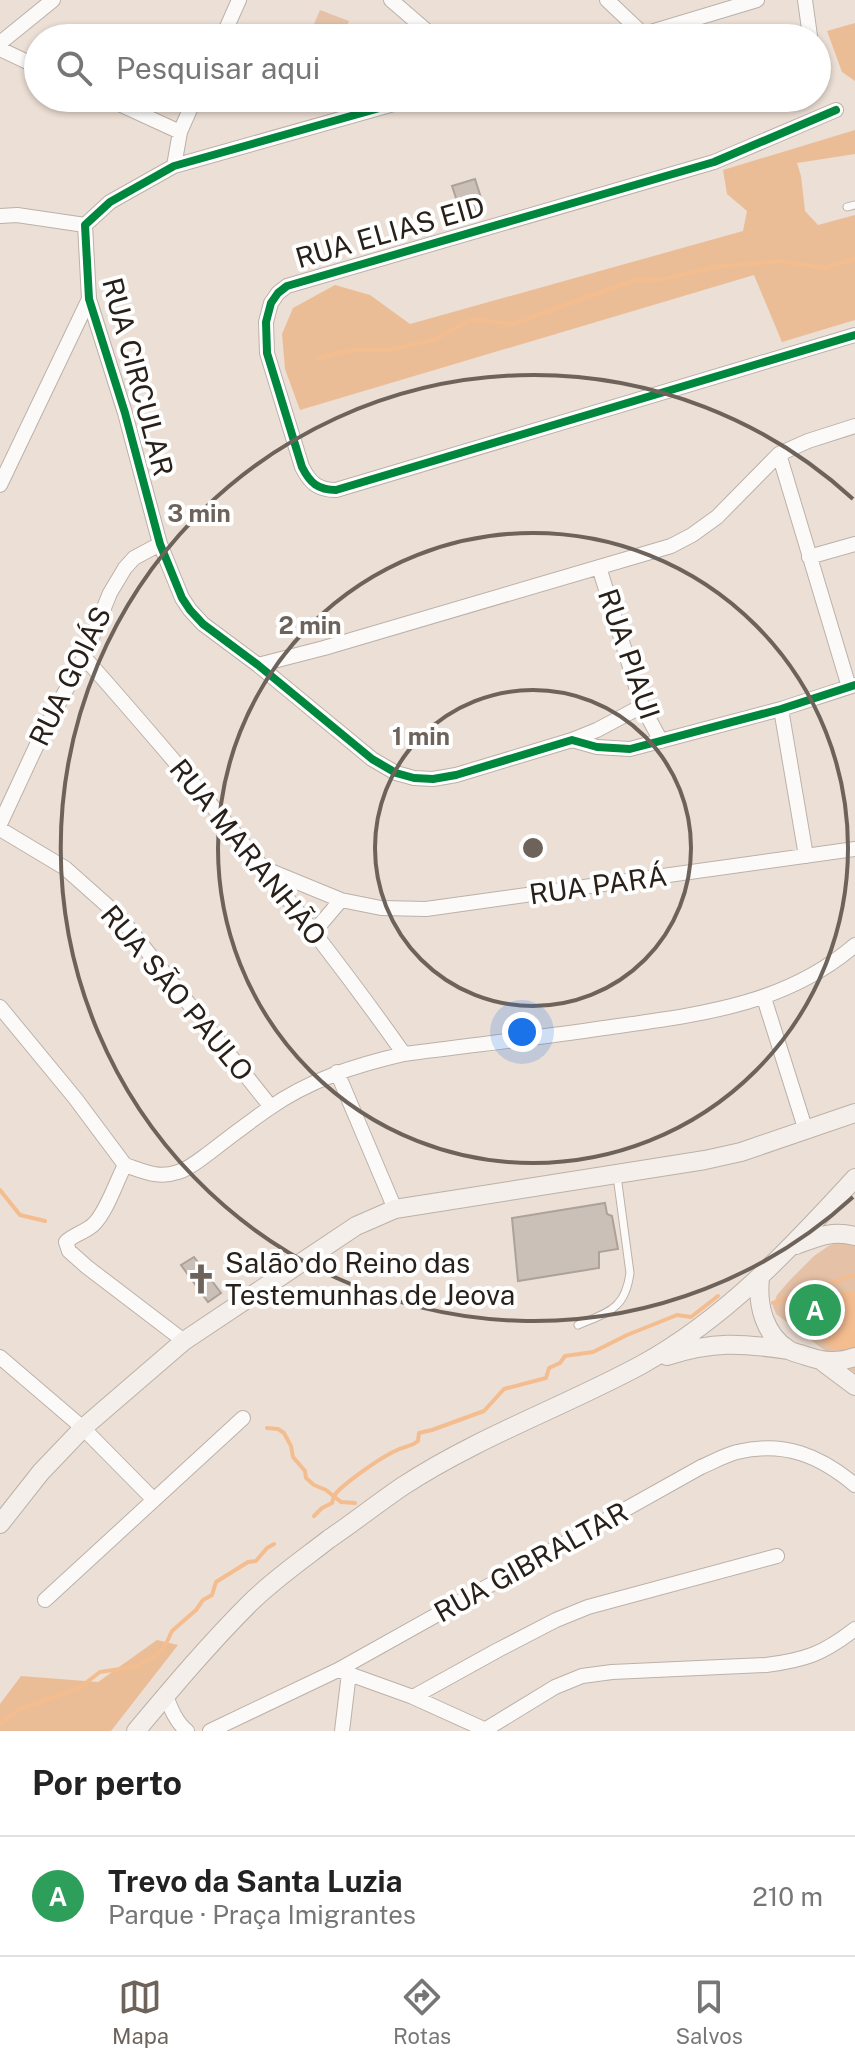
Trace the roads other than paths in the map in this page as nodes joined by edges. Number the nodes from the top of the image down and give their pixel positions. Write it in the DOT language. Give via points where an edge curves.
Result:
graph roads {
  1 [pos="53,0"];
  2 [pos="239,0"];
  3 [pos="391,0"];
  4 [pos="607,0"];
  5 [pos="757,0"];
  6 [pos="805,0"];
  7 [pos="228,24"];
  8 [pos="419,24"];
  9 [pos="628,24"];
  10 [pos="678,24"];
  11 [pos="808,24"];
  12 [pos="0,43"];
  13 [pos="0,49"];
  14 [pos="24,60"];
  15 [pos="836,110"];
  16 [pos="136,112"];
  17 [pos="189,112"];
  18 [pos="365,112"];
  19 [pos="180,132"];
  20 [pos="174,166"];
  21 [pos="0,216"];
  22 [pos="85,225"];
  23 [pos="89,299"];
  24 [pos="855,335"];
  25 [pos="855,426"];
  26 [pos="779,454"];
  27 [pos="0,485"];
  28 [pos="160,544"];
  29 [pos="855,544"];
  30 [pos="809,557"];
  31 [pos="599,567"];
  32 [pos="84,657"];
  33 [pos="258,665"];
  34 [pos="852,686"];
  35 [pos="642,706"];
  36 [pos="781,709"];
  37 [pos="572,740"];
  38 [pos="661,741"];
  39 [pos="0,827"];
  40 [pos="855,849"];
  41 [pos="806,856"];
  42 [pos="263,868"];
  43 [pos="341,900"];
  44 [pos="313,933"];
  45 [pos="855,945"];
  46 [pos="764,998"];
  47 [pos="0,1007"];
  48 [pos="404,1054"];
  49 [pos="337,1072"];
  50 [pos="271,1107"];
  51 [pos="855,1113"];
  52 [pos="806,1131"];
  53 [pos="125,1165"];
  54 [pos="616,1174"];
  55 [pos="855,1178"];
  56 [pos="395,1209"];
  57 [pos="855,1236"];
  58 [pos="793,1246"];
  59 [pos="760,1278"];
  60 [pos="578,1325"];
  61 [pos="184,1341"];
  62 [pos="789,1350"];
  63 [pos="0,1357"];
  64 [pos="855,1357"];
  65 [pos="823,1362"];
  66 [pos="641,1364"];
  67 [pos="855,1386"];
  68 [pos="243,1418"];
  69 [pos="83,1428"];
  70 [pos="855,1485"];
  71 [pos="154,1500"];
  72 [pos="0,1524"];
  73 [pos="777,1556"];
  74 [pos="45,1600"];
  75 [pos="855,1629"];
  76 [pos="344,1671"];
  77 [pos="166,1696"];
  78 [pos="413,1697"];
  79 [pos="485,1730"];
  80 [pos="136,1731"];
  81 [pos="187,1731"];
  82 [pos="210,1731"];
  83 [pos="342,1731"];
  1 -- 12 [label="street"];
  2 -- 7 [label="street"];
  3 -- 8 [label="street"];
  4 -- 9 [label="street"];
  5 -- 10 [label="street"];
  6 -- 11 [label="street"];
  13 -- 14 [label="street"];
  15 -- 24 [label="street, RUA ELIAS EID" via="714,162 287,286 271,303 267,353 302,467 317,487 336,490"];
  16 -- 19 [label="street"];
  17 -- 19 [label="street"];
  18 -- 20 [label="street"];
  19 -- 20 [label="street"];
  20 -- 22 [label="street" via="110,202"];
  21 -- 22 [label="street"];
  22 -- 23 [label="street, RUA CIRCULAR"];
  23 -- 27 [label="street"];
  23 -- 28 [label="street, RUA CIRCULAR"];
  25 -- 26 [label="street"];
  26 -- 30 [label="street"];
  26 -- 31 [label="street" via="692,535"];
  28 -- 32 [label="street, RUA GOIÁS" via="125,568"];
  28 -- 33 [label="street, RUA CIRCULAR" via="190,610"];
  29 -- 30 [label="street"];
  30 -- 34 [label="street"];
  31 -- 33 [label="street"];
  31 -- 35 [label="street, RUA PIAUI"];
  32 -- 39 [label="street, RUA GOIÁS"];
  32 -- 42 [label="street, RUA MARANHÃO"];
  33 -- 37 [label="street, RUA CIRCULAR" via="372,759 414,778 456,775"];
  34 -- 36 [label="street"];
  35 -- 37 [label="street, RUA CIRCULAR"];
  35 -- 38 [label="street, RUA PIAUI"];
  36 -- 38 [label="street"];
  36 -- 41 [label="street"];
  37 -- 38 [label="street" via="615,749"];
  39 -- 50 [label="street, RUA SÃO PAULO" via="65,868 119,916"];
  40 -- 41 [label="street, RUA PARÁ"];
  41 -- 43 [label="street, RUA PARÁ" via="426,909"];
  42 -- 43 [label="street, RUA PARÁ"];
  42 -- 44 [label="street, RUA MARANHÃO"];
  43 -- 44 [label="street"];
  44 -- 48 [label="street, RUA MARANHÃO"];
  45 -- 46 [label="street" via="808,979"];
  46 -- 48 [label="street" via="680,1017"];
  46 -- 52 [label="street"];
  47 -- 53 [label="street"];
  48 -- 49 [label="street"];
  49 -- 50 [label="street"];
  49 -- 56 [label="street"];
  50 -- 53 [label="street" via="175,1174 153,1175"];
  51 -- 52 [label="main road"];
  52 -- 54 [label="main road" via="741,1152"];
  53 -- 61 [label="street" via="97,1220 66,1245"];
  54 -- 56 [label="main road"];
  54 -- 60 [label="lane" via="628,1285 612,1310"];
  55 -- 58 [label="main road"];
  56 -- 61 [label="main road" via="356,1226"];
  57 -- 58 [label="main road" via="824,1235"];
  58 -- 59 [label="main road"];
  59 -- 62 [label="main road" via="767,1324"];
  59 -- 66 [label="main road" via="710,1320"];
  61 -- 69 [label="main road"];
  62 -- 65 [label="main road"];
  62 -- 66 [label="main road" via="728,1343"];
  63 -- 69 [label="street"];
  64 -- 65 [label="main road"];
  65 -- 67 [label="main road"];
  66 -- 77 [label="main road" via="448,1458 402,1487 251,1602"];
  68 -- 71 [label="street"];
  69 -- 71 [label="street"];
  69 -- 72 [label="main road"];
  70 -- 76 [label="street, RUA GIBRALTAR" via="822,1460 795,1451 735,1452"];
  71 -- 74 [label="street"];
  73 -- 78 [label="street" via="588,1607"];
  75 -- 79 [label="street" via="832,1647 790,1662 582,1676"];
  76 -- 78 [label="street"];
  76 -- 82 [label="street, RUA GIBRALTAR"];
  76 -- 83 [label="street"];
  77 -- 80 [label="main road"];
  77 -- 81 [label="street"];
  78 -- 79 [label="street"];
}
